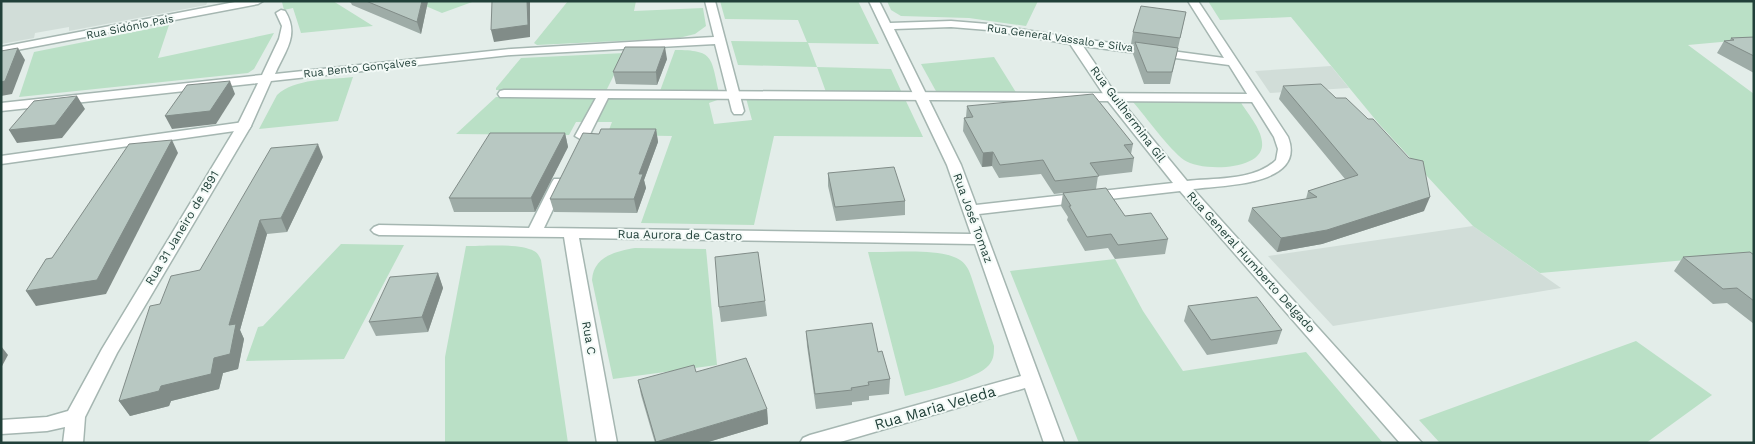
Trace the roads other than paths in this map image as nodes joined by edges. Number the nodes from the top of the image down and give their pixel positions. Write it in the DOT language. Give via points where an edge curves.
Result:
graph roads {
  1 [pos="258,1"];
  2 [pos="710,1"];
  3 [pos="874,1"];
  4 [pos="1193,1"];
  5 [pos="281,14"];
  6 [pos="888,26"];
  7 [pos="720,40"];
  8 [pos="1074,41"];
  9 [pos="1,50"];
  10 [pos="1231,62"];
  11 [pos="265,79"];
  12 [pos="504,94"];
  13 [pos="604,95"];
  14 [pos="734,95"];
  15 [pos="922,96"];
  16 [pos="1112,98"];
  17 [pos="1255,98"];
  18 [pos="1,107"];
  19 [pos="738,111"];
  20 [pos="244,126"];
  21 [pos="580,140"];
  22 [pos="1,160"];
  23 [pos="565,171"];
  24 [pos="1183,186"];
  25 [pos="971,210"];
  26 [pos="379,230"];
  27 [pos="534,233"];
  28 [pos="571,233"];
  29 [pos="980,238"];
  30 [pos="1031,380"];
  31 [pos="75,417"];
  32 [pos="1,427"];
  33 [pos="73,443"];
  34 [pos="608,443"];
  35 [pos="810,443"];
  36 [pos="1054,443"];
  37 [pos="1412,443"];
  1 -- 9 [label="street, Rua Sidónio Pais"];
  2 -- 7 [label="street"];
  3 -- 6 [label="street, Rua José Tomaz"];
  4 -- 10 [label="street, Rua General Humberto Delgado"];
  5 -- 11 [label="street, Rua 31 Janeiro de 1891" via="286,26 286,39"];
  6 -- 8 [label="street, Rua General Vassalo e Silva" via="951,24"];
  6 -- 15 [label="street, Rua José Tomaz"];
  7 -- 11 [label="street, Rua Bento Gonçalves" via="511,52"];
  7 -- 14 [label="street"];
  8 -- 10 [label="street, Rua General Vassalo e Silva"];
  8 -- 16 [label="street, Rua Guilhermina Gil"];
  10 -- 17 [label="street, Rua General Humberto Delgado"];
  11 -- 18 [label="street, Rua Bento Gonçalves"];
  11 -- 20 [label="street, Rua 31 Janeiro de 1891"];
  12 -- 13 [label="street"];
  13 -- 14 [label="street"];
  13 -- 21 [label="street"];
  14 -- 15 [label="street"];
  14 -- 19 [label="street"];
  15 -- 16 [label="street"];
  15 -- 25 [label="street, Rua José Tomaz"];
  16 -- 17 [label="street"];
  16 -- 24 [label="street, Rua Guilhermina Gil"];
  17 -- 24 [label="street, Rua General Humberto Delgado" via="1281,137 1286,149 1284,159 1264,173"];
  20 -- 22 [label="street"];
  20 -- 31 [label="street, Rua 31 Janeiro de 1891" via="108,353"];
  23 -- 27 [label="street"];
  24 -- 25 [label="street"];
  24 -- 37 [label="street, Rua General Humberto Delgado"];
  25 -- 29 [label="street, Rua José Tomaz"];
  26 -- 27 [label="street, Rua Aurora de Castro"];
  27 -- 28 [label="street, Rua Aurora de Castro"];
  28 -- 29 [label="street, Rua Aurora de Castro"];
  28 -- 34 [label="street, Rua C"];
  29 -- 30 [label="street, Rua José Tomaz"];
  30 -- 35 [label="street, Rua Maria Veleda"];
  30 -- 36 [label="street, Rua José Tomaz"];
  31 -- 32 [label="street" via="48,424"];
  31 -- 33 [label="street, Rua 31 Janeiro de 1891"];
}
